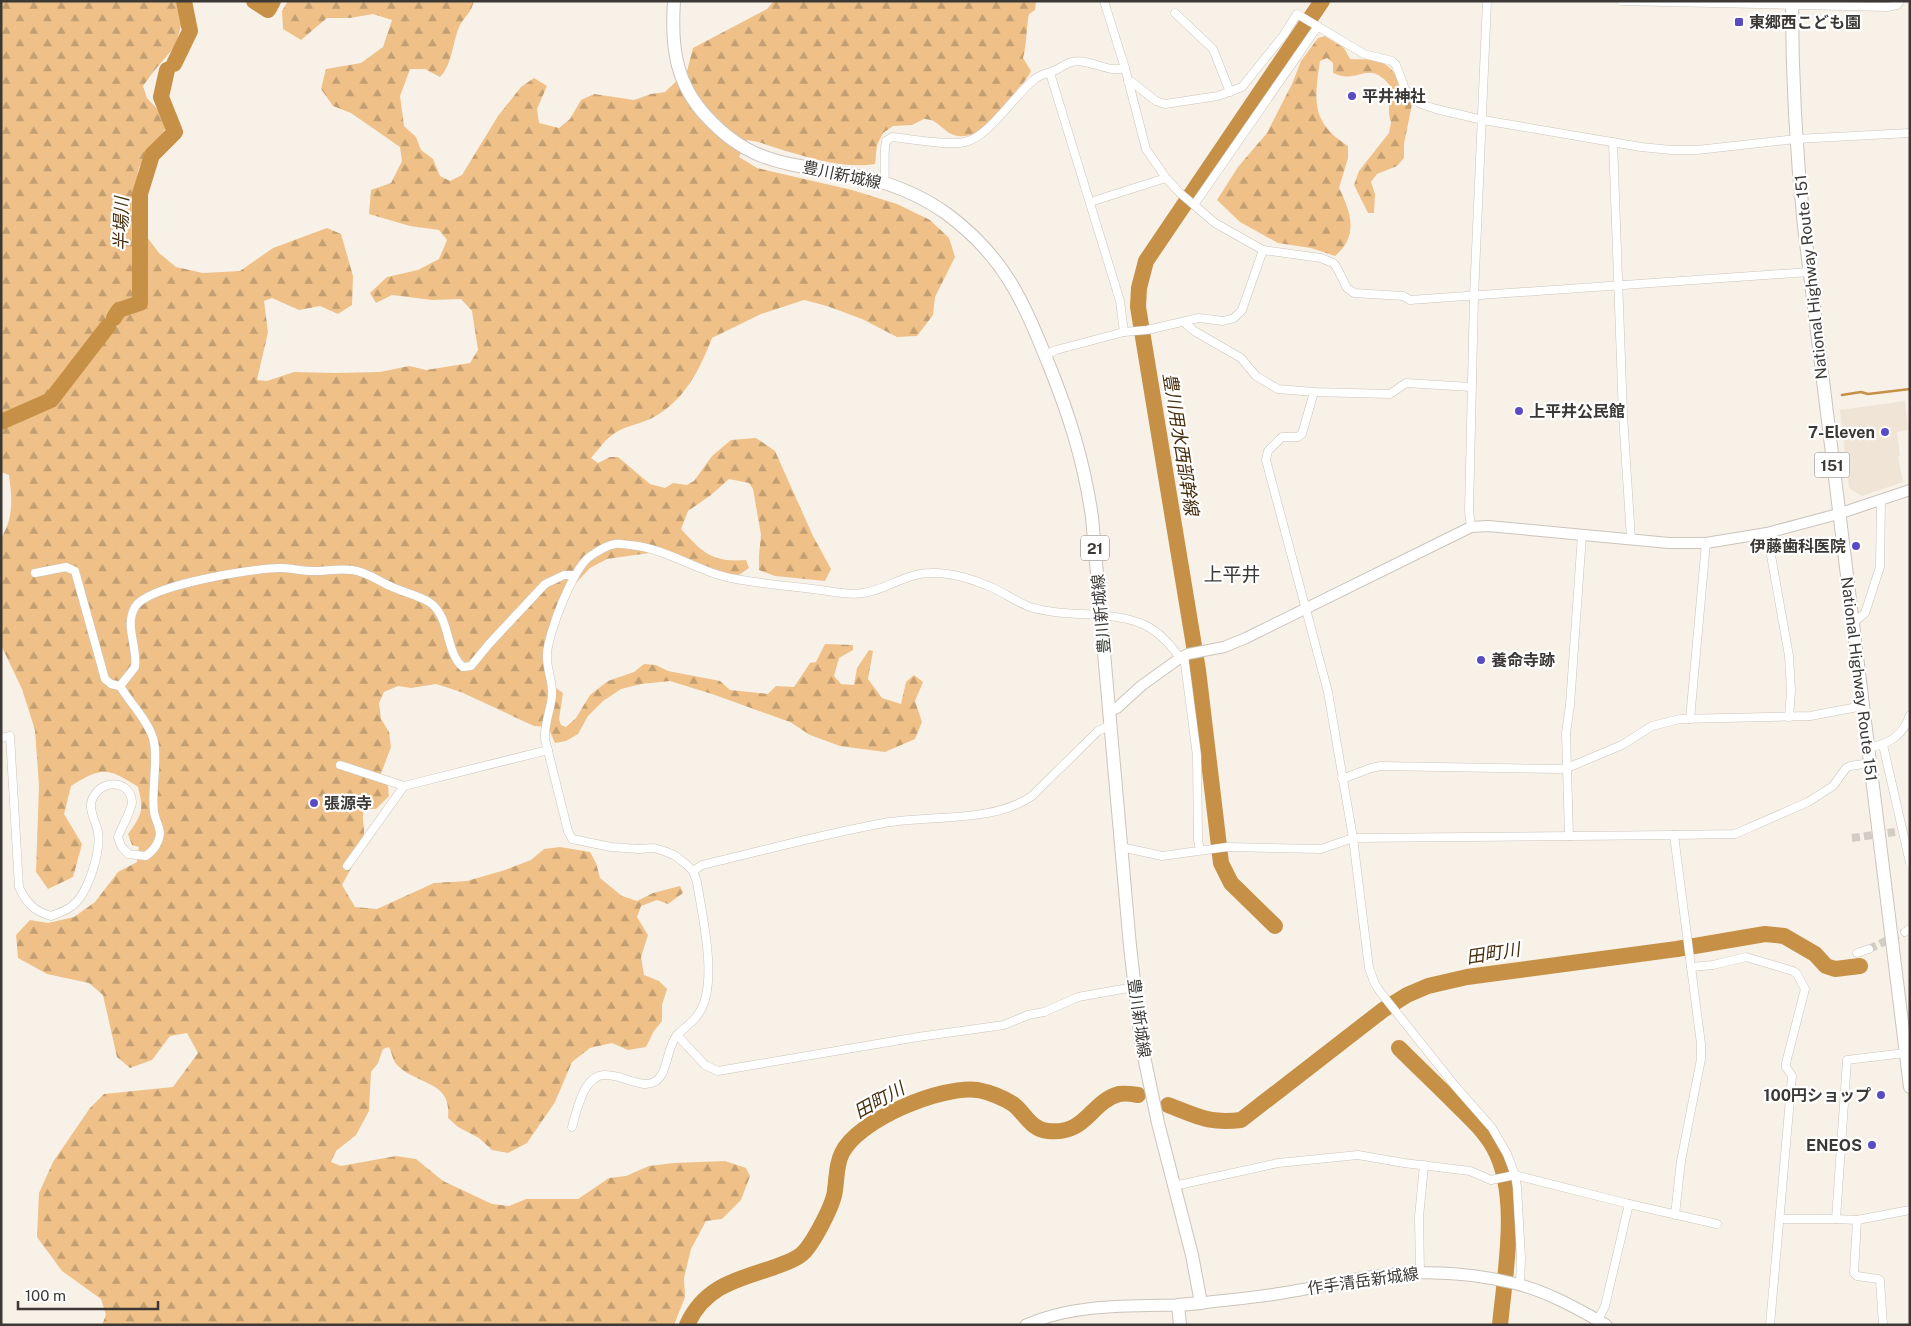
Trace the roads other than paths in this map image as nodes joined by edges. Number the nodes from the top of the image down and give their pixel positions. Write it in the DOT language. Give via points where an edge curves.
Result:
graph roads {
  1 [pos="674,1"];
  2 [pos="1104,1"];
  3 [pos="1487,1"];
  4 [pos="1621,1"];
  5 [pos="1900,1"];
  6 [pos="1792,3"];
  7 [pos="1175,13"];
  8 [pos="1317,25"];
  9 [pos="1125,68"];
  10 [pos="1050,72"];
  11 [pos="1128,81"];
  12 [pos="1230,92"];
  13 [pos="1483,120"];
  14 [pos="1910,133"];
  15 [pos="1796,139"];
  16 [pos="1613,142"];
  17 [pos="1166,178"];
  18 [pos="884,184"];
  19 [pos="1090,202"];
  20 [pos="1193,204"];
  21 [pos="1263,250"];
  22 [pos="1809,272"];
  23 [pos="1618,285"];
  24 [pos="1474,296"];
  25 [pos="1184,322"];
  26 [pos="1124,332"];
  27 [pos="1045,355"];
  28 [pos="1471,387"];
  29 [pos="1314,392"];
  30 [pos="1910,490"];
  31 [pos="1881,500"];
  32 [pos="1838,514"];
  33 [pos="1471,528"];
  34 [pos="1768,533"];
  35 [pos="1582,535"];
  36 [pos="1631,539"];
  37 [pos="1706,543"];
  38 [pos="35,573"];
  39 [pos="575,574"];
  40 [pos="1306,608"];
  41 [pos="1100,616"];
  42 [pos="1852,624"];
  43 [pos="1184,656"];
  44 [pos="120,686"];
  45 [pos="1863,706"];
  46 [pos="1110,711"];
  47 [pos="1910,715"];
  48 [pos="1790,717"];
  49 [pos="1690,718"];
  50 [pos="1111,725"];
  51 [pos="1,738"];
  52 [pos="1884,745"];
  53 [pos="1868,747"];
  54 [pos="548,750"];
  55 [pos="1870,763"];
  56 [pos="340,765"];
  57 [pos="1567,768"];
  58 [pos="1342,779"];
  59 [pos="404,786"];
  60 [pos="1902,833"];
  61 [pos="1674,835"];
  62 [pos="1569,836"];
  63 [pos="1353,838"];
  64 [pos="1122,847"];
  65 [pos="1203,850"];
  66 [pos="1910,863"];
  67 [pos="347,866"];
  68 [pos="693,871"];
  69 [pos="1868,949"];
  70 [pos="1857,953"];
  71 [pos="1691,967"];
  72 [pos="1134,987"];
  73 [pos="677,1035"];
  74 [pos="1905,1053"];
  75 [pos="1910,1087"];
  76 [pos="572,1127"];
  77 [pos="1424,1165"];
  78 [pos="1514,1175"];
  79 [pos="1174,1186"];
  80 [pos="1629,1204"];
  81 [pos="1910,1210"];
  82 [pos="1676,1215"];
  83 [pos="1780,1219"];
  84 [pos="1836,1219"];
  85 [pos="1857,1220"];
  86 [pos="1717,1224"];
  87 [pos="1420,1273"];
  88 [pos="1517,1284"];
  89 [pos="1201,1303"];
  90 [pos="1178,1305"];
  91 [pos="1602,1323"];
  92 [pos="1026,1325"];
  93 [pos="1180,1325"];
  94 [pos="1770,1325"];
  95 [pos="1883,1325"];
  1 -- 18 [label="main road, 豊川新城線 / 21" via="674,54 682,80 695,104 718,129 751,153 772,160 854,175"];
  2 -- 9 [label="street"];
  3 -- 13 [label="street"];
  4 -- 6 [label="street"];
  5 -- 6 [label="street" via="1897,6 1887,7"];
  6 -- 15 [label="main road, National Highway Route 151 / 151"];
  7 -- 12 [label="street" via="1213,49"];
  8 -- 12 [label="street" via="1297,14 1242,87"];
  8 -- 13 [label="street" via="1364,54 1392,61 1412,98 1421,104"];
  8 -- 20 [label="street"];
  9 -- 10 [label="street" via="1108,69 1088,62 1071,62"];
  9 -- 11 [label="street"];
  10 -- 18 [label="street" via="1036,78 974,139 963,143 892,137 886,141"];
  10 -- 19 [label="street"];
  11 -- 12 [label="street" via="1165,104"];
  11 -- 17 [label="street" via="1146,149"];
  13 -- 16 [label="street"];
  13 -- 24 [label="street"];
  14 -- 15 [label="street"];
  15 -- 16 [label="street" via="1697,150"];
  15 -- 22 [label="main road, National Highway Route 151 / 151"];
  16 -- 23 [label="street"];
  17 -- 19 [label="street"];
  17 -- 20 [label="street"];
  18 -- 27 [label="main road, 豊川新城線 / 21" via="946,213 985,247 1014,285"];
  19 -- 26 [label="street" via="1120,301"];
  20 -- 21 [label="street" via="1215,223"];
  21 -- 24 [label="street" via="1321,258 1332,263 1354,293 1403,296 1410,300"];
  21 -- 25 [label="street" via="1242,310 1234,318 1223,321 1199,318"];
  22 -- 23 [label="street"];
  22 -- 32 [label="main road, National Highway Route 151 / 151"];
  23 -- 24 [label="street"];
  23 -- 36 [label="street"];
  24 -- 28 [label="street"];
  25 -- 26 [label="street"];
  25 -- 29 [label="street" via="1241,358 1256,376 1278,389"];
  26 -- 27 [label="street"];
  27 -- 41 [label="main road, 豊川新城線 / 21" via="1067,412 1084,470 1092,517"];
  28 -- 29 [label="street" via="1406,383 1390,394"];
  28 -- 33 [label="street"];
  29 -- 40 [label="street" via="1302,434 1282,437 1268,451 1266,460"];
  30 -- 31 [label="street"];
  31 -- 32 [label="street"];
  31 -- 42 [label="street" via="1880,567 1865,613"];
  32 -- 34 [label="street"];
  32 -- 42 [label="main road, National Highway Route 151 / 151"];
  33 -- 35 [label="street" via="1488,526"];
  33 -- 40 [label="street"];
  34 -- 37 [label="street"];
  34 -- 48 [label="street" via="1789,656"];
  35 -- 36 [label="street"];
  35 -- 57 [label="street" via="1566,733"];
  36 -- 37 [label="street"];
  37 -- 49 [label="street"];
  38 -- 44 [label="street" via="66,567 76,571 105,679"];
  39 -- 41 [label="street" via="589,556 613,544 669,554 712,573 737,579 851,594 864,594 926,573 944,573 993,588 1031,607"];
  39 -- 44 [label="street" via="544,584 471,666 463,667 456,662 439,612 429,602 390,587 368,574 351,570 278,568 187,583 145,597 135,607 130,620 135,666"];
  39 -- 54 [label="street" via="547,651 552,691 544,728"];
  40 -- 43 [label="street" via="1224,647"];
  40 -- 58 [label="street" via="1328,692"];
  41 -- 43 [label="street" via="1141,623"];
  41 -- 46 [label="main road, 豊川新城線 / 21"];
  42 -- 45 [label="main road, National Highway Route 151 / 151"];
  43 -- 46 [label="street"];
  43 -- 65 [label="street" via="1198,781 1198,840"];
  44 -- 51 [label="street" via="154,739 152,797 160,833 155,850 146,856 128,854 121,846 118,837 130,812 130,794 121,785 110,783 100,787 92,798 91,811 98,833 93,872 73,906 51,916 37,912 25,901 18,887 10,736"];
  45 -- 48 [label="street"];
  45 -- 53 [label="main road, National Highway Route 151 / 151"];
  46 -- 50 [label="main road, 豊川新城線 / 21"];
  47 -- 52 [label="street" via="1900,733"];
  48 -- 49 [label="street"];
  49 -- 57 [label="street" via="1652,726 1622,745"];
  50 -- 64 [label="main road, 豊川新城線 / 21"];
  50 -- 68 [label="street" via="1098,731 1032,796 1007,809 882,824 702,865"];
  52 -- 53 [label="street"];
  52 -- 60 [label="street"];
  53 -- 55 [label="main road, National Highway Route 151 / 151"];
  54 -- 59 [label="street"];
  54 -- 68 [label="street" via="572,839 611,847 654,848 674,855"];
  55 -- 61 [label="street" via="1846,768 1833,786 1808,802 1735,834"];
  55 -- 74 [label="main road, National Highway Route 151 / 151"];
  56 -- 59 [label="street"];
  57 -- 58 [label="street" via="1381,766"];
  57 -- 62 [label="street"];
  58 -- 63 [label="street"];
  59 -- 67 [label="street"];
  60 -- 66 [label="street"];
  61 -- 62 [label="street"];
  61 -- 71 [label="street"];
  62 -- 63 [label="street"];
  63 -- 65 [label="street" via="1321,849 1253,846"];
  63 -- 78 [label="street" via="1369,968 1375,984 1492,1128 1507,1154"];
  64 -- 65 [label="street" via="1162,856"];
  64 -- 72 [label="main road, 豊川新城線 / 21"];
  68 -- 73 [label="street" via="709,971 702,1008"];
  69 -- 70 [label="street"];
  71 -- 82 [label="street" via="1702,1059 1681,1160"];
  71 -- 83 [label="street" via="1746,957 1793,970 1804,984 1786,1063 1792,1076"];
  72 -- 73 [label="street" via="1078,997 1004,1025 718,1071 704,1065"];
  72 -- 79 [label="main road, 豊川新城線 / 21" via="1146,1070"];
  73 -- 76 [label="street" via="671,1042 660,1077 654,1082 643,1084 611,1075 594,1078 584,1091"];
  74 -- 75 [label="main road, National Highway Route 151 / 151"];
  74 -- 84 [label="street" via="1847,1060"];
  77 -- 78 [label="street" via="1470,1171 1495,1180"];
  77 -- 79 [label="street" via="1358,1155 1286,1162"];
  77 -- 87 [label="street" via="1419,1217"];
  78 -- 80 [label="street"];
  78 -- 88 [label="street" via="1521,1258"];
  79 -- 89 [label="main road, 豊川新城線 / 21"];
  80 -- 82 [label="street"];
  80 -- 91 [label="street"];
  81 -- 85 [label="street"];
  82 -- 86 [label="street"];
  83 -- 84 [label="street"];
  83 -- 94 [label="street"];
  84 -- 85 [label="street"];
  85 -- 95 [label="street" via="1854,1273 1880,1280"];
  87 -- 88 [label="main road, 作手清岳新城線" via="1462,1274"];
  87 -- 89 [label="main road, 作手清岳新城線" via="1364,1278"];
  88 -- 91 [label="main road, 作手清岳新城線" via="1570,1305"];
  89 -- 90 [label="main road"];
  90 -- 92 [label="main road" via="1081,1311"];
  90 -- 93 [label="main road"];
}
